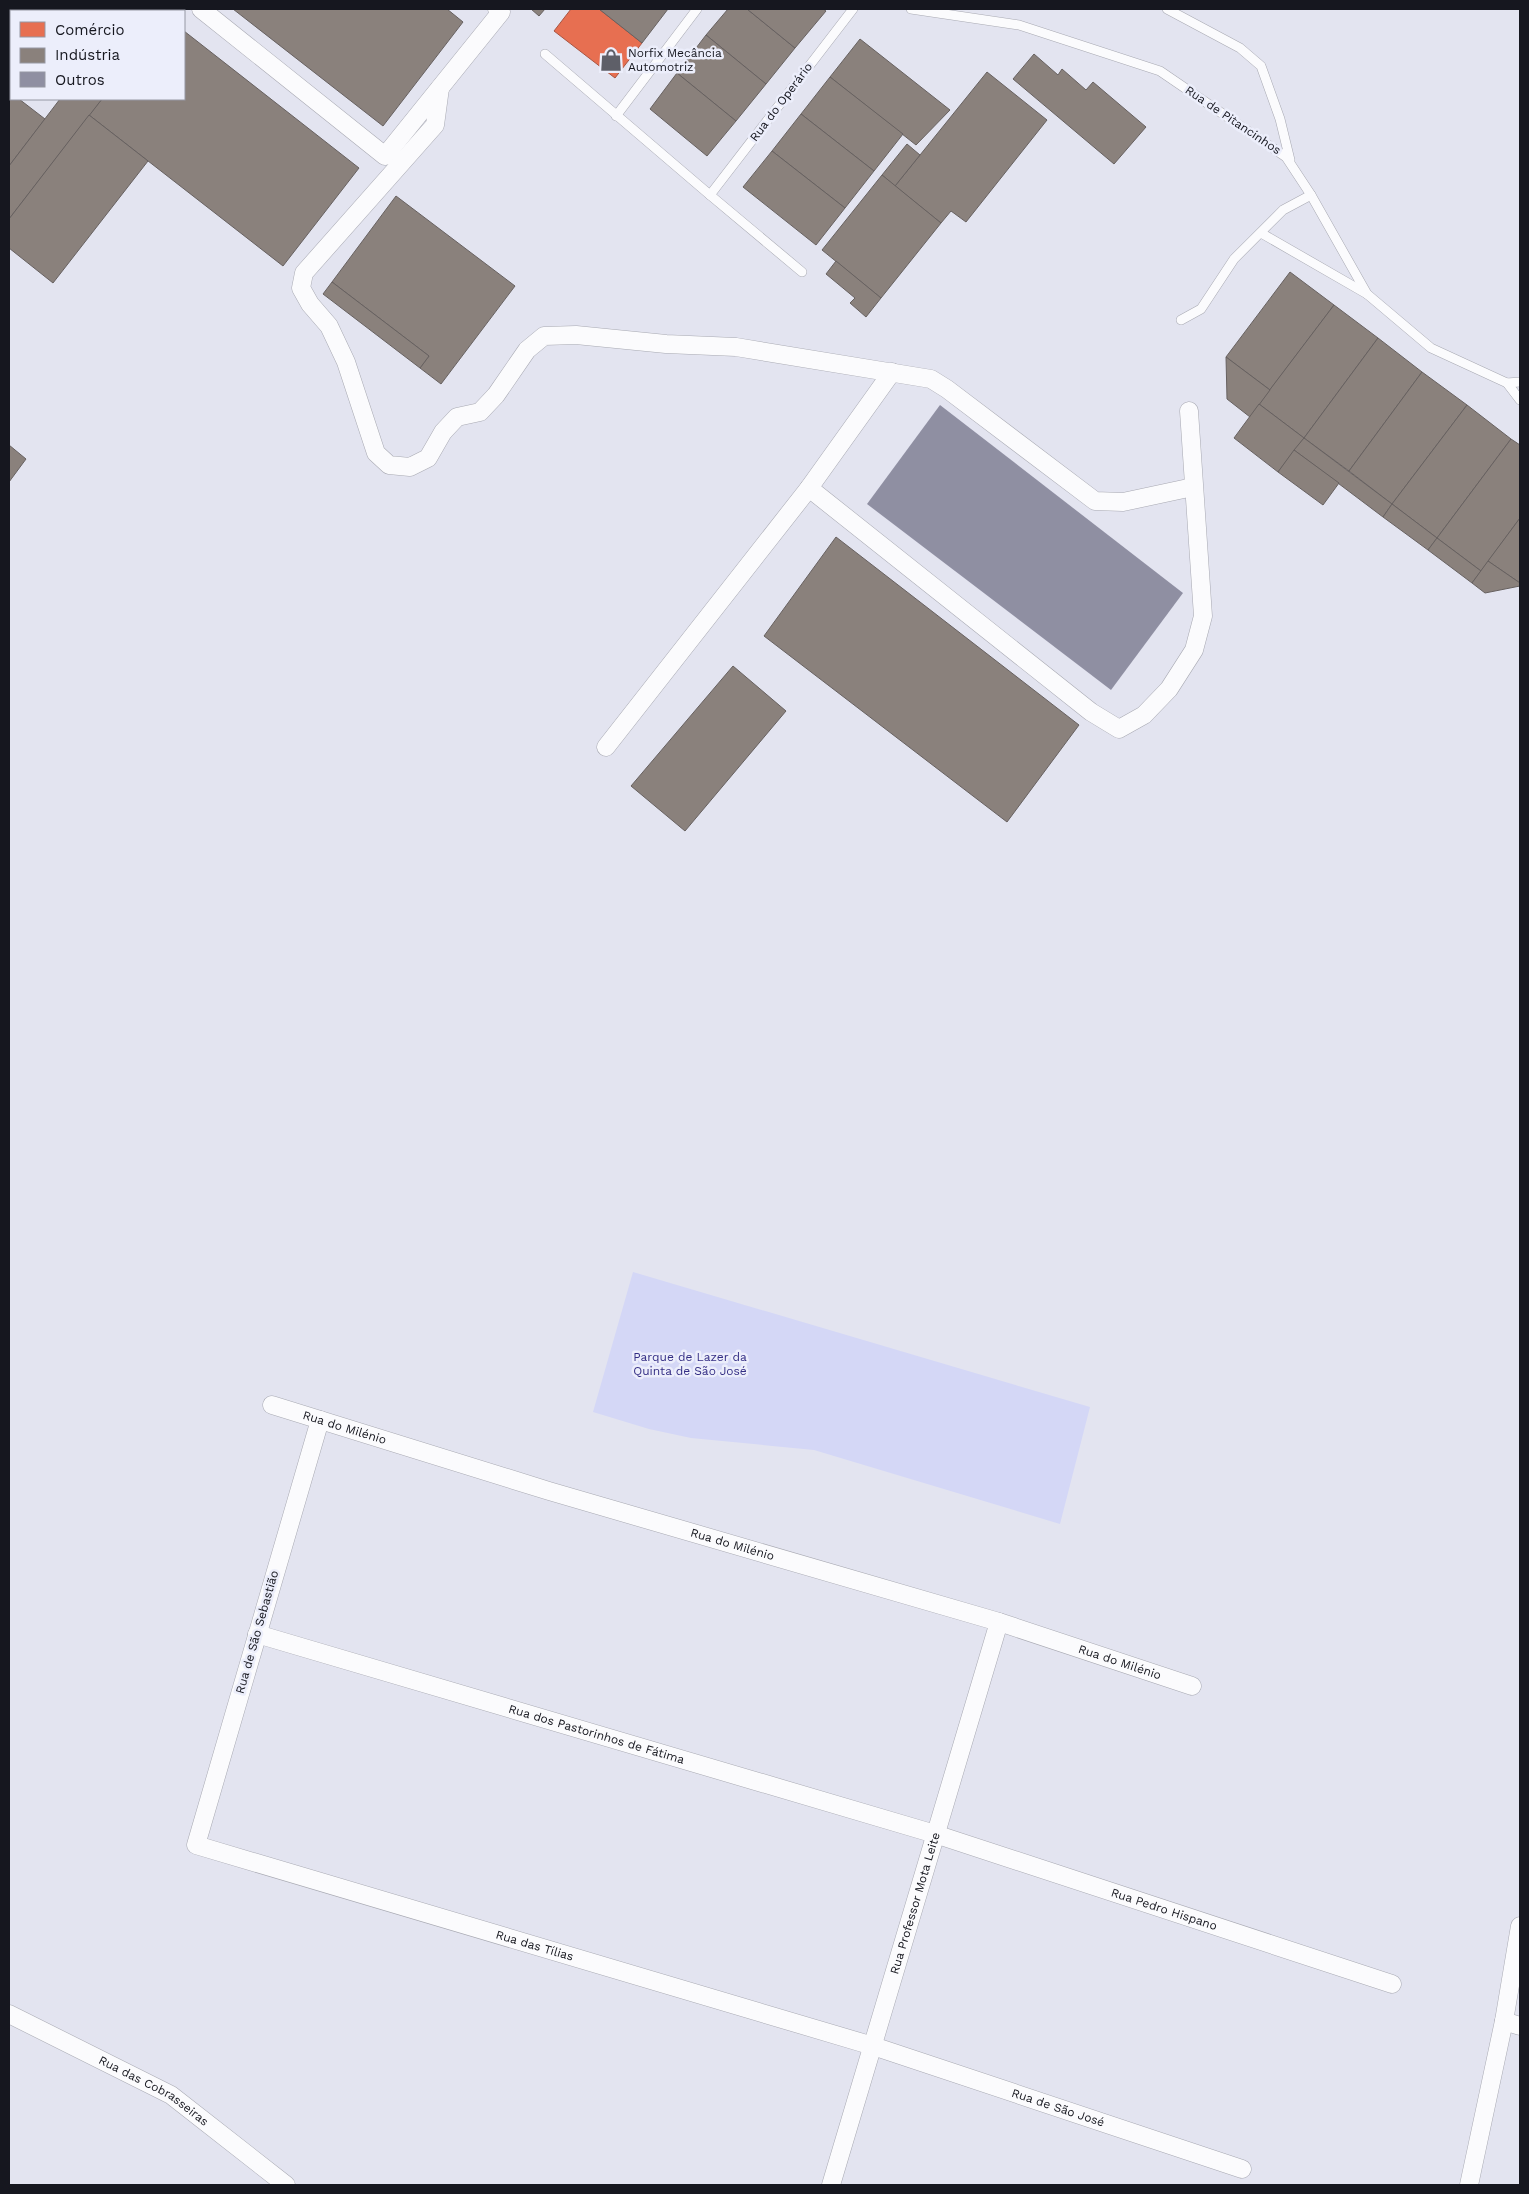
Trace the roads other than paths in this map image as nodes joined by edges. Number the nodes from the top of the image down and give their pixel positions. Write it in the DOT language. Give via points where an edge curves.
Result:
graph roads {
  1 [pos="201,9"];
  2 [pos="497,9"];
  3 [pos="697,9"];
  4 [pos="853,9"];
  5 [pos="912,9"];
  6 [pos="1167,9"];
  7 [pos="545,54"];
  8 [pos="440,88"];
  9 [pos="616,116"];
  10 [pos="1290,163"];
  11 [pos="710,195"];
  12 [pos="1311,195"];
  13 [pos="1261,233"];
  14 [pos="802,272"];
  15 [pos="1367,294"];
  16 [pos="1181,320"];
  17 [pos="892,372"];
  18 [pos="1520,382"];
  19 [pos="1507,383"];
  20 [pos="1520,400"];
  21 [pos="1188,411"];
  22 [pos="1193,487"];
  23 [pos="809,488"];
  24 [pos="606,747"];
  25 [pos="272,1405"];
  26 [pos="320,1420"];
  27 [pos="1000,1622"];
  28 [pos="257,1634"];
  29 [pos="1192,1686"];
  30 [pos="935,1834"];
  31 [pos="196,1845"];
  32 [pos="1520,1926"];
  33 [pos="1392,1984"];
  34 [pos="9,2014"];
  35 [pos="1512,2024"];
  36 [pos="873,2046"];
  37 [pos="1242,2169"];
  38 [pos="286,2185"];
  39 [pos="831,2185"];
  40 [pos="1469,2185"];
  1 -- 8 [label="street" via="385,156"];
  2 -- 8 [label="street" via="501,12"];
  3 -- 9 [label="lane"];
  4 -- 11 [label="lane, Rua do Operário"];
  5 -- 10 [label="lane, Rua de Pitancinhos" via="1019,25 1160,71 1286,157"];
  6 -- 10 [label="lane" via="1240,48 1261,66 1280,119"];
  7 -- 9 [label="lane"];
  8 -- 17 [label="street" via="435,125 304,273 301,288 329,326 346,362 376,453 389,465 410,467 428,458 456,417 480,412 527,350 544,336 576,334 666,344 736,347"];
  9 -- 11 [label="lane"];
  10 -- 12 [label="lane, Rua de Pitancinhos"];
  11 -- 14 [label="lane"];
  12 -- 13 [label="lane" via="1283,210"];
  12 -- 15 [label="lane, Rua de Pitancinhos"];
  13 -- 15 [label="lane"];
  13 -- 16 [label="lane" via="1234,259 1201,309"];
  15 -- 19 [label="lane, Rua de Pitancinhos" via="1431,348"];
  17 -- 22 [label="street" via="931,379 948,389 1095,501 1123,502"];
  17 -- 23 [label="street"];
  18 -- 19 [label="lane, Rua de Pitancinhos"];
  19 -- 20 [label="lane"];
  21 -- 22 [label="street"];
  22 -- 23 [label="street" via="1203,616 1194,650 1169,689 1144,715 1119,729 1091,712"];
  23 -- 24 [label="street"];
  25 -- 26 [label="street, Rua do Milénio"];
  26 -- 27 [label="street, Rua do Milénio" via="549,1491"];
  26 -- 28 [label="street, Rua de São Sebastião"];
  27 -- 29 [label="street, Rua do Milénio"];
  27 -- 30 [label="street, Rua Professor Mota Leite"];
  28 -- 30 [label="street, Rua dos Pastorinhos de Fátima"];
  28 -- 31 [label="street, Rua de São Sebastião"];
  30 -- 33 [label="street, Rua Pedro Hispano"];
  30 -- 36 [label="street, Rua Professor Mota Leite"];
  31 -- 36 [label="street, Rua das Tílias"];
  32 -- 35 [label="street"];
  34 -- 38 [label="street, Rua das Cobrasseiras" via="171,2095"];
  35 -- 40 [label="street"];
  36 -- 37 [label="street, Rua de São José"];
  36 -- 39 [label="street, Rua Professor Mota Leite"];
}
